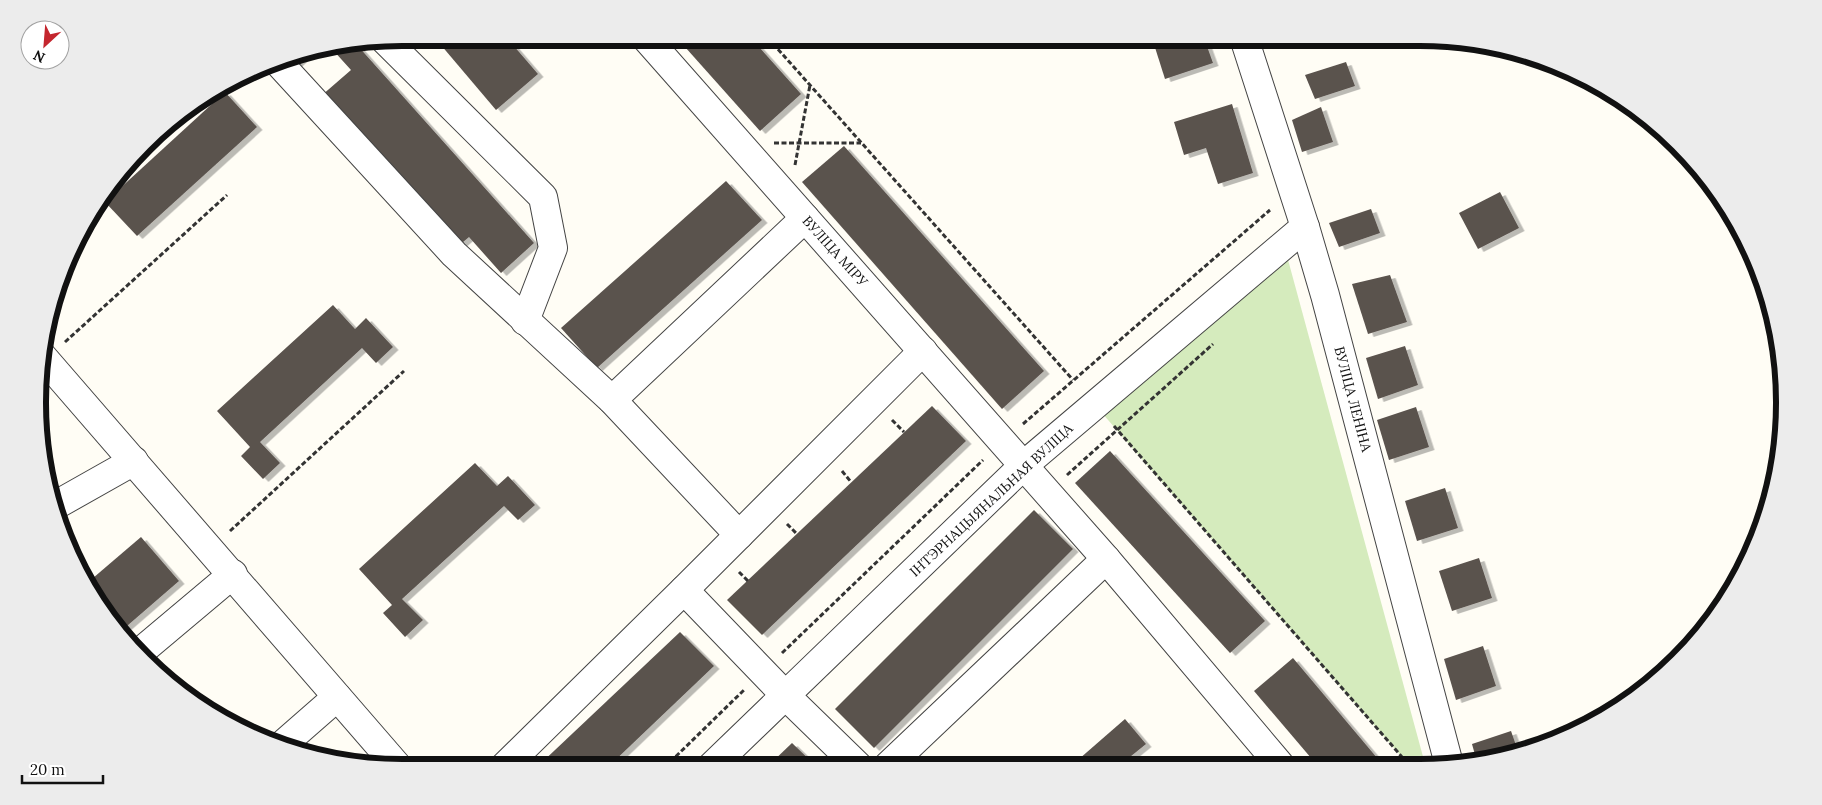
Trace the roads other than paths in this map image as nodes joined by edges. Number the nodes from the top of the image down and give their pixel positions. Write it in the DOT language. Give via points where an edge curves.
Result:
graph roads {
  1 [pos="391,46"];
  2 [pos="653,46"];
  3 [pos="1247,46"];
  4 [pos="283,67"];
  5 [pos="797,209"];
  6 [pos="1306,227"];
  7 [pos="526,321"];
  8 [pos="923,350"];
  9 [pos="48,363"];
  10 [pos="612,400"];
  11 [pos="134,461"];
  12 [pos="1024,466"];
  13 [pos="60,503"];
  14 [pos="738,534"];
  15 [pos="1106,559"];
  16 [pos="232,574"];
  17 [pos="684,590"];
  18 [pos="146,648"];
  19 [pos="785,695"];
  20 [pos="337,697"];
  21 [pos="288,740"];
  22 [pos="1447,758"];
  23 [pos="391,759"];
  24 [pos="512,759"];
  25 [pos="719,759"];
  26 [pos="851,759"];
  27 [pos="895,759"];
  28 [pos="1275,759"];
  1 -- 7 [label="street" via="543,197 553,248"];
  2 -- 5 [label="street, ВУЛІЦА МІРУ"];
  3 -- 6 [label="street, ВУЛІЦА ЛЕНІНА"];
  4 -- 7 [label="street" via="454,254"];
  5 -- 8 [label="street, ВУЛІЦА МІРУ"];
  5 -- 10 [label="street"];
  6 -- 12 [label="street, ІНТЭРНАЦЫЯНАЛЬНАЯ ВУЛІЦА"];
  6 -- 22 [label="street, ВУЛІЦА ЛЕНІНА"];
  7 -- 10 [label="street"];
  8 -- 12 [label="street, ВУЛІЦА МІРУ"];
  8 -- 14 [label="street"];
  9 -- 11 [label="street"];
  10 -- 14 [label="street"];
  11 -- 13 [label="street"];
  11 -- 16 [label="street"];
  12 -- 15 [label="street, ВУЛІЦА МІРУ"];
  12 -- 19 [label="street, ІНТЭРНАЦЫЯНАЛЬНАЯ ВУЛІЦА"];
  14 -- 17 [label="street"];
  15 -- 27 [label="street"];
  15 -- 28 [label="street, ВУЛІЦА МІРУ"];
  16 -- 18 [label="street"];
  16 -- 20 [label="street"];
  17 -- 19 [label="street"];
  17 -- 24 [label="street"];
  19 -- 25 [label="street, ІНТЭРНАЦЫЯНАЛЬНАЯ ВУЛІЦА"];
  19 -- 26 [label="street"];
  20 -- 21 [label="street"];
  20 -- 23 [label="street"];
}
